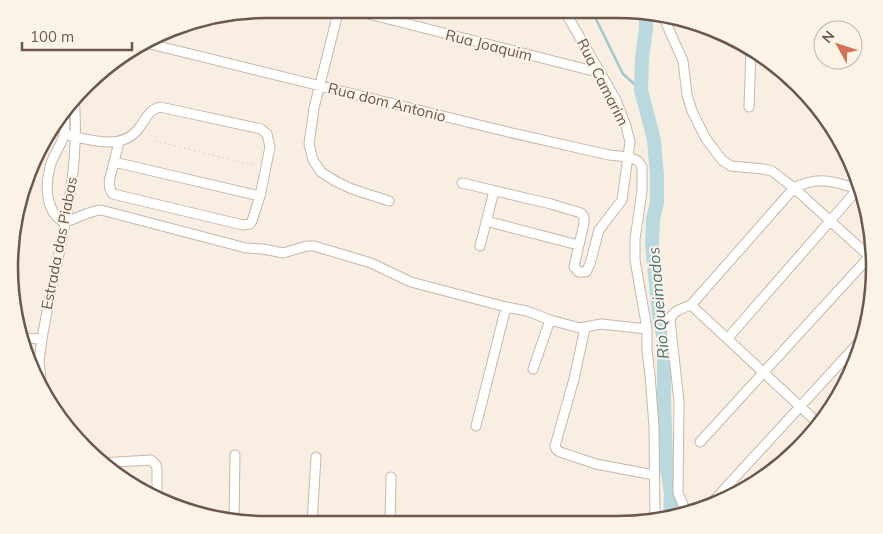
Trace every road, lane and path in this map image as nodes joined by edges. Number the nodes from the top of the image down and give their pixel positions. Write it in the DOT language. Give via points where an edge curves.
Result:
graph roads {
  1 [pos="337,18"];
  2 [pos="384,18"];
  3 [pos="569,18"];
  4 [pos="666,22"];
  5 [pos="155,44"];
  6 [pos="751,57"];
  7 [pos="601,73"];
  8 [pos="319,84"];
  9 [pos="750,107"];
  10 [pos="75,108"];
  11 [pos="64,122"];
  12 [pos="64,134"];
  13 [pos="77,137"];
  14 [pos="119,142"];
  15 [pos="155,142"];
  16 [pos="629,157"];
  17 [pos="114,162"];
  18 [pos="266,168"];
  19 [pos="462,183"];
  20 [pos="794,188"];
  21 [pos="852,188"];
  22 [pos="494,191"];
  23 [pos="854,193"];
  24 [pos="260,196"];
  25 [pos="389,201"];
  26 [pos="831,220"];
  27 [pos="486,221"];
  28 [pos="64,222"];
  29 [pos="578,245"];
  30 [pos="480,246"];
  31 [pos="865,251"];
  32 [pos="866,261"];
  33 [pos="691,305"];
  34 [pos="506,307"];
  35 [pos="550,320"];
  36 [pos="585,328"];
  37 [pos="647,328"];
  38 [pos="28,338"];
  39 [pos="728,338"];
  40 [pos="42,339"];
  41 [pos="850,352"];
  42 [pos="39,368"];
  43 [pos="533,369"];
  44 [pos="764,372"];
  45 [pos="801,407"];
  46 [pos="814,419"];
  47 [pos="476,426"];
  48 [pos="700,442"];
  49 [pos="235,455"];
  50 [pos="316,457"];
  51 [pos="112,462"];
  52 [pos="654,475"];
  53 [pos="391,477"];
  54 [pos="157,491"];
  55 [pos="719,494"];
  56 [pos="684,507"];
  57 [pos="655,513"];
  58 [pos="234,514"];
  59 [pos="312,516"];
  60 [pos="390,516"];
  1 -- 8 [label="street"];
  2 -- 7 [label="street, Rua Joaquim"];
  3 -- 7 [label="street, Rua Camarim"];
  4 -- 20 [label="street" via="683,61 692,111 706,139 722,160 731,166 772,171"];
  5 -- 8 [label="street, Rua dom Antonio"];
  6 -- 9 [label="street"];
  7 -- 16 [label="street, Rua Camarim" via="626,126"];
  8 -- 16 [label="street, Rua dom Antonio" via="508,132"];
  8 -- 25 [label="street" via="309,144 313,160 321,172 337,182"];
  10 -- 13 [label="street, Estrada das Piabas"];
  11 -- 12 [label="street"];
  12 -- 13 [label="street"];
  12 -- 28 [label="street" via="50,167 47,189 51,209"];
  13 -- 14 [label="street"];
  13 -- 28 [label="street, Estrada das Piabas"];
  14 -- 17 [label="street"];
  14 -- 18 [label="street" via="134,134 151,110 160,107 173,109 261,129 270,140"];
  15 -- 18 [label="path"];
  16 -- 29 [label="street, Rua Camarim" via="622,200 599,230 590,264 582,273 574,267"];
  16 -- 37 [label="street" via="642,167 635,260"];
  17 -- 24 [label="street"];
  17 -- 24 [label="street" via="109,183 113,194 244,225 252,221"];
  18 -- 24 [label="street"];
  19 -- 22 [label="street"];
  20 -- 21 [label="street" via="806,182 824,180"];
  20 -- 26 [label="street"];
  20 -- 33 [label="street"];
  22 -- 27 [label="street"];
  22 -- 29 [label="street" via="578,212 584,217 584,223"];
  23 -- 26 [label="street"];
  26 -- 31 [label="street"];
  26 -- 39 [label="street"];
  27 -- 29 [label="street"];
  27 -- 30 [label="street"];
  28 -- 34 [label="street" via="101,210 246,248 283,253 314,246 371,263 411,282"];
  28 -- 40 [label="street, Estrada das Piabas"];
  32 -- 44 [label="street"];
  33 -- 39 [label="street"];
  33 -- 56 [label="street" via="670,317 680,409 678,493"];
  34 -- 35 [label="street"];
  34 -- 47 [label="street"];
  35 -- 36 [label="street"];
  35 -- 43 [label="street"];
  36 -- 37 [label="street" via="594,324"];
  36 -- 52 [label="street" via="556,450 596,464"];
  37 -- 52 [label="street"];
  38 -- 40 [label="street"];
  39 -- 44 [label="street"];
  40 -- 42 [label="street, Estrada das Piabas"];
  41 -- 45 [label="street"];
  44 -- 45 [label="street"];
  44 -- 48 [label="street"];
  45 -- 46 [label="street"];
  45 -- 55 [label="street"];
  49 -- 58 [label="street"];
  50 -- 59 [label="street"];
  51 -- 54 [label="street" via="151,460 157,469"];
  52 -- 57 [label="street"];
  53 -- 60 [label="street"];
}
